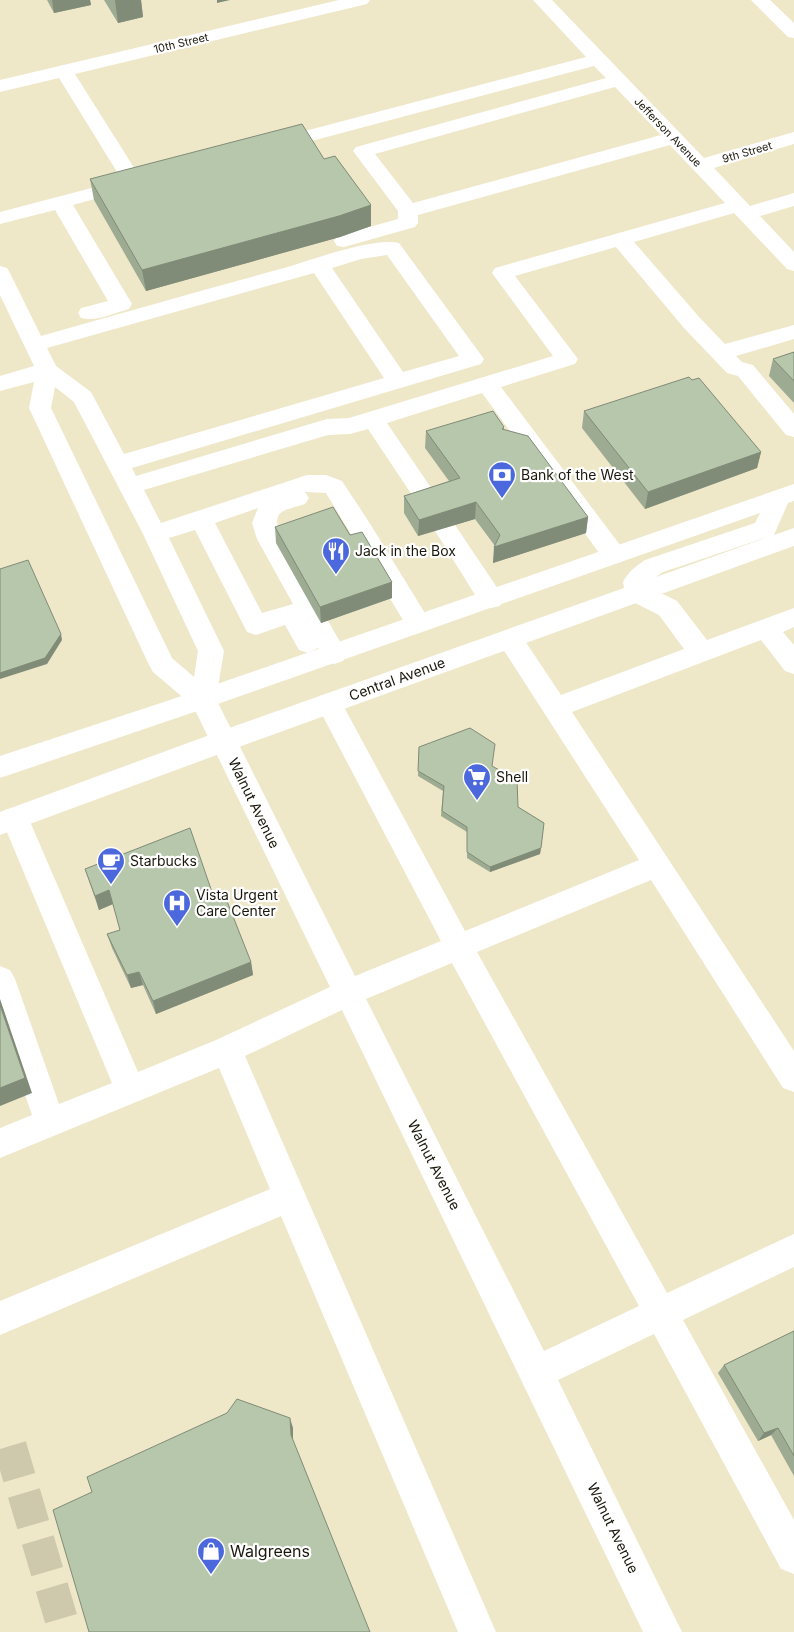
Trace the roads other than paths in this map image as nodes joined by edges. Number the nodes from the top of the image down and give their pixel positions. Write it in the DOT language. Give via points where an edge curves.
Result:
graph roads {
  1 [pos="361,0"];
  2 [pos="542,0"];
  3 [pos="760,0"];
  4 [pos="794,33"];
  5 [pos="598,59"];
  6 [pos="64,71"];
  7 [pos="619,80"];
  8 [pos="0,86"];
  9 [pos="673,138"];
  10 [pos="794,138"];
  11 [pos="257,150"];
  12 [pos="700,166"];
  13 [pos="152,177"];
  14 [pos="133,182"];
  15 [pos="794,199"];
  16 [pos="61,202"];
  17 [pos="742,210"];
  18 [pos="408,211"];
  19 [pos="0,218"];
  20 [pos="620,239"];
  21 [pos="318,264"];
  22 [pos="794,264"];
  23 [pos="0,273"];
  24 [pos="121,304"];
  25 [pos="794,332"];
  26 [pos="31,338"];
  27 [pos="728,360"];
  28 [pos="46,370"];
  29 [pos="398,382"];
  30 [pos="0,384"];
  31 [pos="488,385"];
  32 [pos="373,419"];
  33 [pos="794,429"];
  34 [pos="794,447"];
  35 [pos="118,464"];
  36 [pos="130,486"];
  37 [pos="786,495"];
  38 [pos="340,496"];
  39 [pos="430,504"];
  40 [pos="203,524"];
  41 [pos="265,527"];
  42 [pos="445,528"];
  43 [pos="155,534"];
  44 [pos="794,537"];
  45 [pos="614,555"];
  46 [pos="638,593"];
  47 [pos="491,598"];
  48 [pos="794,617"];
  49 [pos="418,624"];
  50 [pos="766,628"];
  51 [pos="510,639"];
  52 [pos="702,653"];
  53 [pos="325,657"];
  54 [pos="794,664"];
  55 [pos="203,700"];
  56 [pos="329,703"];
  57 [pos="555,708"];
  58 [pos="224,741"];
  59 [pos="0,767"];
  60 [pos="8,821"];
  61 [pos="656,865"];
  62 [pos="459,947"];
  63 [pos="0,979"];
  64 [pos="347,993"];
  65 [pos="228,1050"];
  66 [pos="794,1078"];
  67 [pos="130,1090"];
  68 [pos="50,1123"];
  69 [pos="0,1143"];
  70 [pos="289,1197"];
  71 [pos="794,1250"];
  72 [pos="661,1313"];
  73 [pos="0,1318"];
  74 [pos="538,1372"];
  75 [pos="794,1556"];
  76 [pos="477,1632"];
  77 [pos="663,1632"];
  1 -- 6 [label="street, 10th Street"];
  2 -- 5 [label="street, Jefferson Avenue"];
  3 -- 4 [label="street"];
  5 -- 7 [label="street, Jefferson Avenue"];
  5 -- 11 [label="street"];
  6 -- 8 [label="street, 10th Street"];
  6 -- 14 [label="street"];
  7 -- 9 [label="street, Jefferson Avenue"];
  7 -- 18 [label="street" via="363,151"];
  9 -- 12 [label="street, Jefferson Avenue"];
  9 -- 18 [label="street"];
  10 -- 12 [label="street, 9th Street"];
  12 -- 17 [label="street, Jefferson Avenue"];
  13 -- 14 [label="street"];
  14 -- 16 [label="street"];
  15 -- 17 [label="street"];
  16 -- 19 [label="street"];
  16 -- 24 [label="street"];
  17 -- 20 [label="street"];
  17 -- 22 [label="street, Jefferson Avenue"];
  18 -- 24 [label="street" via="408,222"];
  20 -- 27 [label="street"];
  20 -- 31 [label="street" via="502,273 567,359"];
  21 -- 26 [label="street"];
  21 -- 29 [label="street"];
  21 -- 29 [label="street" via="392,248 473,359"];
  23 -- 26 [label="street"];
  24 -- 26 [label="street"];
  25 -- 27 [label="street"];
  26 -- 28 [label="street"];
  27 -- 33 [label="street" via="745,370"];
  27 -- 34 [label="street" via="731,374"];
  28 -- 30 [label="street"];
  28 -- 35 [label="street" via="83,397"];
  28 -- 55 [label="street, Walnut Avenue" via="40,408 162,665"];
  29 -- 35 [label="street"];
  31 -- 32 [label="street"];
  31 -- 45 [label="street"];
  32 -- 36 [label="street" via="350,426 327,427"];
  32 -- 39 [label="street"];
  35 -- 36 [label="street"];
  36 -- 43 [label="street"];
  37 -- 45 [label="street"];
  37 -- 46 [label="street" via="765,528 654,566 635,582"];
  38 -- 40 [label="street" via="334,487 326,483 306,483"];
  38 -- 41 [label="street" via="318,494 281,501 270,509"];
  38 -- 49 [label="street"];
  40 -- 41 [label="street" via="243,520"];
  40 -- 43 [label="street"];
  40 -- 53 [label="street" via="256,625 291,613"];
  41 -- 53 [label="street"];
  42 -- 47 [label="street"];
  43 -- 55 [label="street" via="211,650"];
  44 -- 46 [label="street, Central Avenue"];
  45 -- 47 [label="street"];
  46 -- 51 [label="street, Central Avenue"];
  46 -- 52 [label="street" via="668,608"];
  47 -- 49 [label="street"];
  48 -- 50 [label="street"];
  49 -- 53 [label="street"];
  50 -- 52 [label="street"];
  50 -- 54 [label="street"];
  51 -- 56 [label="street, Central Avenue"];
  51 -- 57 [label="street"];
  52 -- 57 [label="street"];
  53 -- 55 [label="street"];
  55 -- 58 [label="street, Walnut Avenue"];
  55 -- 59 [label="street"];
  56 -- 58 [label="street, Central Avenue"];
  56 -- 62 [label="street"];
  57 -- 61 [label="street"];
  58 -- 60 [label="street, Central Avenue"];
  58 -- 64 [label="street, Walnut Avenue"];
  60 -- 67 [label="street"];
  61 -- 62 [label="street"];
  61 -- 66 [label="street"];
  62 -- 64 [label="street"];
  62 -- 72 [label="street"];
  63 -- 68 [label="street"];
  64 -- 65 [label="street"];
  64 -- 74 [label="street, Walnut Avenue"];
  65 -- 67 [label="street"];
  65 -- 70 [label="street"];
  67 -- 68 [label="street"];
  68 -- 69 [label="street"];
  70 -- 73 [label="street"];
  70 -- 76 [label="street"];
  71 -- 72 [label="street"];
  72 -- 74 [label="street"];
  72 -- 75 [label="street"];
  74 -- 77 [label="street, Walnut Avenue"];
}
